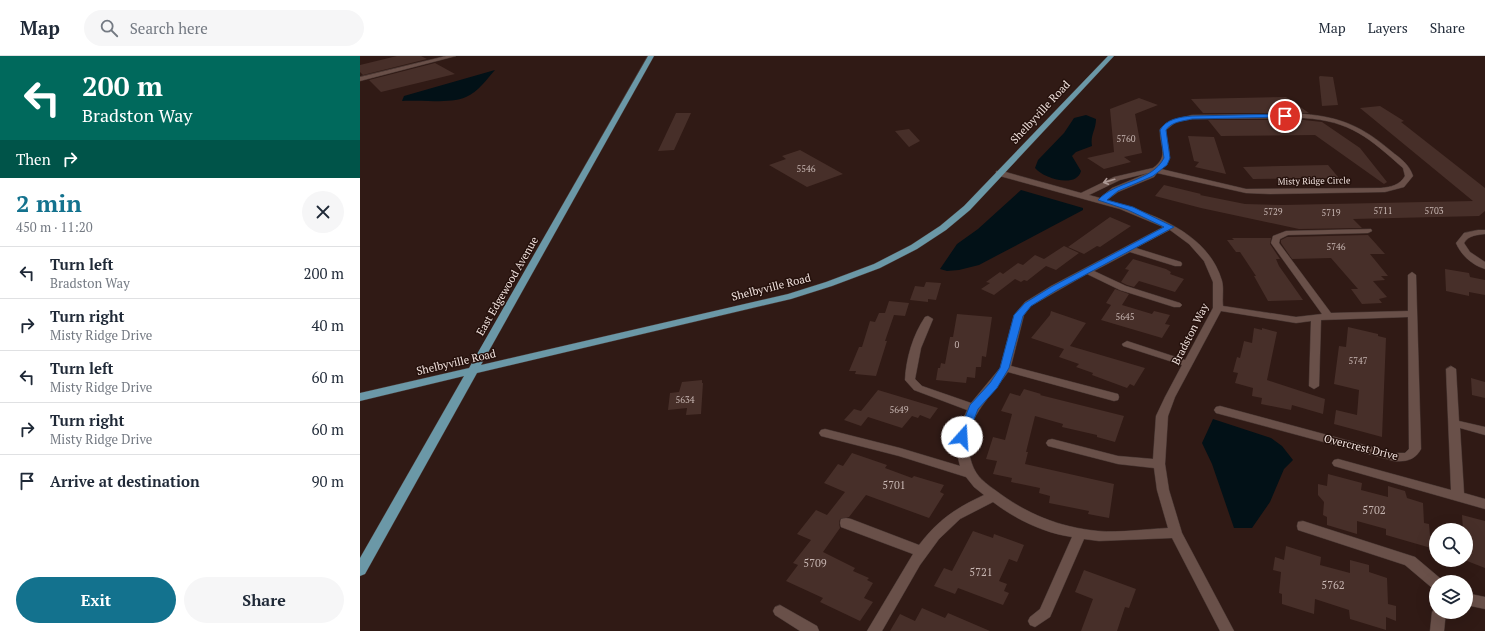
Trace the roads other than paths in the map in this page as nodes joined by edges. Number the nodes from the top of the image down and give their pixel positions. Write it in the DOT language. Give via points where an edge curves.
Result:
graph roads {
  1 [pos="453,56"];
  2 [pos="651,56"];
  3 [pos="1111,56"];
  4 [pos="360,79"];
  5 [pos="1155,170"];
  6 [pos="999,173"];
  7 [pos="1083,196"];
  8 [pos="1102,200"];
  9 [pos="1170,227"];
  10 [pos="1368,231"];
  11 [pos="1485,232"];
  12 [pos="1130,249"];
  13 [pos="1178,264"];
  14 [pos="1485,266"];
  15 [pos="1089,272"];
  16 [pos="1412,275"];
  17 [pos="1177,305"];
  18 [pos="1218,308"];
  19 [pos="1412,314"];
  20 [pos="1328,316"];
  21 [pos="1316,318"];
  22 [pos="928,319"];
  23 [pos="1127,344"];
  24 [pos="1188,364"];
  25 [pos="1004,368"];
  26 [pos="1451,369"];
  27 [pos="472,371"];
  28 [pos="1314,386"];
  29 [pos="360,397"];
  30 [pos="1114,397"];
  31 [pos="973,408"];
  32 [pos="1220,410"];
  33 [pos="1454,423"];
  34 [pos="1485,430"];
  35 [pos="825,433"];
  36 [pos="1052,443"];
  37 [pos="1338,463"];
  38 [pos="1159,464"];
  39 [pos="970,474"];
  40 [pos="993,496"];
  41 [pos="1458,497"];
  42 [pos="1485,504"];
  43 [pos="846,524"];
  44 [pos="1303,526"];
  45 [pos="1176,532"];
  46 [pos="1080,534"];
  47 [pos="923,552"];
  48 [pos="360,570"];
  49 [pos="1429,577"];
  50 [pos="1473,600"];
  51 [pos="1485,603"];
  52 [pos="780,610"];
  53 [pos="1437,619"];
  54 [pos="1035,621"];
  55 [pos="812,631"];
  56 [pos="874,631"];
  57 [pos="1228,631"];
  58 [pos="1437,631"];
  1 -- 4 [label="street"];
  2 -- 27 [label="main road, East Edgewood Avenue"];
  3 -- 6 [label="main road, Shelbyville Road"];
  5 -- 5 [label="street, Misty Ridge Circle" via="1227,188 1261,192 1381,190 1407,182 1409,176 1406,167 1367,134 1345,122 1314,116 1186,118 1169,123 1163,129 1167,158 1165,163"];
  5 -- 7 [label="street, one-way" via="1098,185"];
  5 -- 8 [label="street" via="1151,175 1116,190"];
  6 -- 7 [label="street, Bradston Way"];
  6 -- 27 [label="main road, Shelbyville Road" via="962,213 937,232 895,256 839,281 784,298"];
  7 -- 8 [label="street, Bradston Way"];
  8 -- 9 [label="street, Bradston Way" via="1131,209"];
  9 -- 12 [label="street"];
  9 -- 18 [label="street, Bradston Way" via="1208,260 1217,277 1220,292"];
  10 -- 20 [label="street" via="1286,233 1276,238 1275,243"];
  11 -- 14 [label="street" via="1469,234 1463,237 1460,243 1471,258"];
  12 -- 13 [label="street"];
  12 -- 15 [label="street"];
  15 -- 17 [label="street" via="1123,288"];
  15 -- 25 [label="street" via="1054,288 1028,304 1019,315"];
  16 -- 19 [label="street, Overcrest Drive"];
  18 -- 21 [label="street" via="1296,320"];
  18 -- 24 [label="street, Bradston Way"];
  19 -- 20 [label="street"];
  19 -- 32 [label="street, Overcrest Drive" via="1415,449 1411,455 1394,457"];
  20 -- 21 [label="street"];
  21 -- 28 [label="street"];
  22 -- 31 [label="street" via="910,370 910,380 918,388"];
  23 -- 24 [label="street"];
  24 -- 38 [label="street, Bradston Way" via="1162,416"];
  25 -- 30 [label="street"];
  25 -- 31 [label="street"];
  26 -- 33 [label="street"];
  27 -- 29 [label="main road, Shelbyville Road"];
  27 -- 48 [label="main road, East Edgewood Avenue"];
  31 -- 39 [label="street" via="961,446 963,461"];
  33 -- 34 [label="street"];
  33 -- 41 [label="street"];
  35 -- 39 [label="street" via="900,452"];
  36 -- 38 [label="street" via="1118,460"];
  37 -- 41 [label="street"];
  38 -- 45 [label="street, Bradston Way" via="1163,490"];
  39 -- 40 [label="street"];
  40 -- 46 [label="street" via="1030,519 1056,529"];
  40 -- 47 [label="street" via="946,524"];
  41 -- 42 [label="street"];
  43 -- 47 [label="street"];
  44 -- 49 [label="street" via="1410,561"];
  45 -- 46 [label="street" via="1114,537"];
  45 -- 57 [label="street, Bradston Way"];
  46 -- 54 [label="street" via="1045,613"];
  47 -- 56 [label="street"];
  50 -- 51 [label="street"];
  52 -- 55 [label="street"];
  53 -- 58 [label="street"];
}
